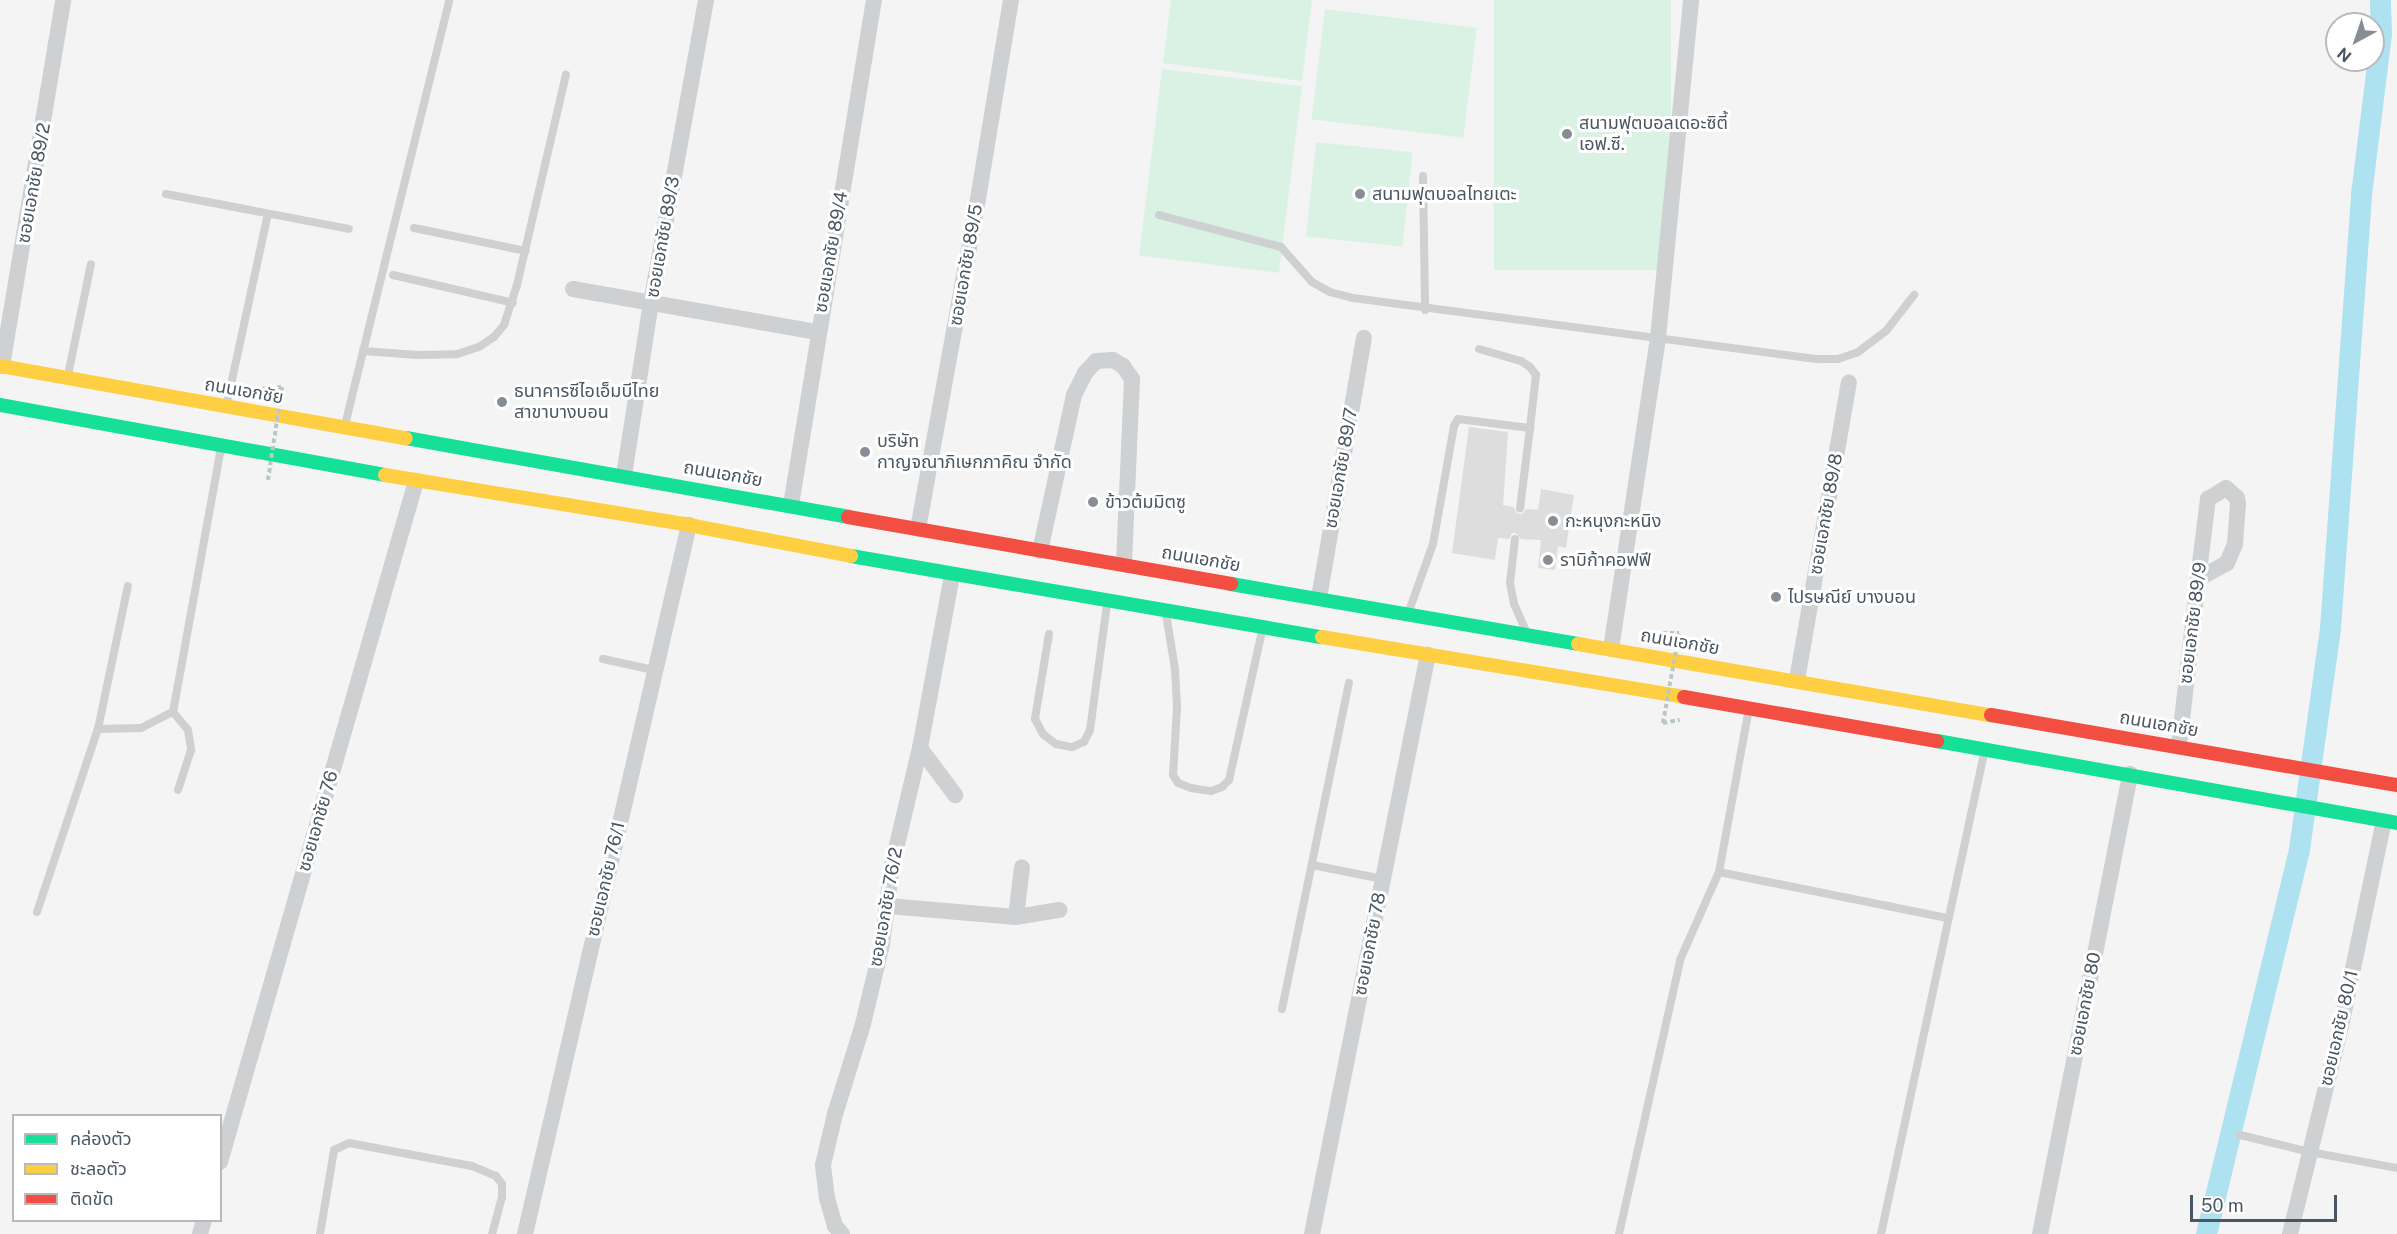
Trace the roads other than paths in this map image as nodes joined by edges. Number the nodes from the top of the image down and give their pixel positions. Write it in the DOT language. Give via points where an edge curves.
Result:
graph roads {
  1 [pos="63,0"];
  2 [pos="449,0"];
  3 [pos="706,0"];
  4 [pos="874,0"];
  5 [pos="1011,0"];
  6 [pos="1691,0"];
  7 [pos="566,75"];
  8 [pos="1423,176"];
  9 [pos="166,194"];
  10 [pos="268,214"];
  11 [pos="1159,215"];
  12 [pos="414,228"];
  13 [pos="349,229"];
  14 [pos="526,251"];
  15 [pos="91,264"];
  16 [pos="393,275"];
  17 [pos="573,289"];
  18 [pos="1914,295"];
  19 [pos="513,303"];
  20 [pos="651,303"];
  21 [pos="1425,310"];
  22 [pos="817,332"];
  23 [pos="1364,338"];
  24 [pos="1658,338"];
  25 [pos="1479,349"];
  26 [pos="363,351"];
  27 [pos="1,366"];
  28 [pos="68,379"];
  29 [pos="1849,383"];
  30 [pos="0,405"];
  31 [pos="226,406"];
  32 [pos="344,428"];
  33 [pos="1530,428"];
  34 [pos="222,446"];
  35 [pos="624,475"];
  36 [pos="416,481"];
  37 [pos="791,505"];
  38 [pos="1520,508"];
  39 [pos="689,525"];
  40 [pos="918,529"];
  41 [pos="1515,539"];
  42 [pos="1041,551"];
  43 [pos="1124,564"];
  44 [pos="952,575"];
  45 [pos="2198,579"];
  46 [pos="128,586"];
  47 [pos="1319,598"];
  48 [pos="1107,601"];
  49 [pos="1166,611"];
  50 [pos="1408,615"];
  51 [pos="1263,628"];
  52 [pos="1049,634"];
  53 [pos="1527,635"];
  54 [pos="1611,649"];
  55 [pos="1428,654"];
  56 [pos="603,659"];
  57 [pos="654,670"];
  58 [pos="1743,671"];
  59 [pos="1797,680"];
  60 [pos="1349,683"];
  61 [pos="1749,701"];
  62 [pos="173,712"];
  63 [pos="1797,716"];
  64 [pos="98,729"];
  65 [pos="2179,746"];
  66 [pos="920,748"];
  67 [pos="1984,749"];
  68 [pos="2130,774"];
  69 [pos="2397,785"];
  70 [pos="178,790"];
  71 [pos="955,795"];
  72 [pos="2391,822"];
  73 [pos="1312,865"];
  74 [pos="1022,867"];
  75 [pos="1719,872"];
  76 [pos="1383,879"];
  77 [pos="888,906"];
  78 [pos="1059,910"];
  79 [pos="38,912"];
  80 [pos="1016,917"];
  81 [pos="1948,918"];
  82 [pos="1282,1010"];
  83 [pos="2240,1135"];
  84 [pos="2310,1152"];
  85 [pos="222,1155"];
  86 [pos="2397,1168"];
  87 [pos="320,1234"];
  88 [pos="492,1234"];
  89 [pos="525,1234"];
  90 [pos="842,1234"];
  91 [pos="1312,1234"];
  92 [pos="1619,1234"];
  93 [pos="1881,1234"];
  94 [pos="2040,1234"];
  95 [pos="2290,1234"];
  1 -- 27 [label="street, ซอยเอกชัย 89/2"];
  2 -- 26 [label="lane"];
  3 -- 20 [label="street, ซอยเอกชัย 89/3"];
  4 -- 22 [label="street, ซอยเอกชัย 89/4"];
  5 -- 40 [label="street, ซอยเอกชัย 89/5"];
  6 -- 24 [label="street"];
  7 -- 14 [label="lane"];
  8 -- 21 [label="lane"];
  9 -- 10 [label="lane"];
  10 -- 13 [label="lane"];
  10 -- 31 [label="lane"];
  11 -- 21 [label="lane" via="1281,247 1312,282 1330,292"];
  12 -- 14 [label="lane"];
  14 -- 19 [label="lane"];
  15 -- 28 [label="lane"];
  16 -- 19 [label="lane"];
  17 -- 20 [label="street"];
  18 -- 24 [label="lane" via="1886,331 1858,352 1838,359"];
  19 -- 26 [label="lane" via="504,325 479,347 457,354"];
  20 -- 22 [label="street"];
  20 -- 35 [label="street, ซอยเอกชัย 89/3"];
  21 -- 24 [label="lane"];
  22 -- 37 [label="street, ซอยเอกชัย 89/4"];
  23 -- 47 [label="street, ซอยเอกชัย 89/7"];
  24 -- 54 [label="street"];
  25 -- 33 [label="lane" via="1521,361 1536,375"];
  26 -- 32 [label="lane"];
  27 -- 28 [label="main road, ถนนเอกชัย"];
  28 -- 31 [label="main road, ถนนเอกชัย"];
  29 -- 59 [label="street, ซอยเอกชัย 89/8"];
  30 -- 34 [label="main road"];
  31 -- 32 [label="main road, ถนนเอกชัย"];
  32 -- 35 [label="main road, ถนนเอกชัย"];
  33 -- 38 [label="lane"];
  33 -- 50 [label="lane" via="1462,418 1455,423 1433,543"];
  34 -- 36 [label="main road"];
  34 -- 62 [label="lane"];
  35 -- 37 [label="main road, ถนนเอกชัย"];
  36 -- 39 [label="main road"];
  36 -- 85 [label="street, ซอยเอกชัย 76"];
  37 -- 40 [label="main road, ถนนเอกชัย"];
  39 -- 44 [label="main road"];
  39 -- 57 [label="street, ซอยเอกชัย 76/1"];
  40 -- 42 [label="main road, ถนนเอกชัย"];
  41 -- 53 [label="lane" via="1510,583"];
  42 -- 43 [label="main road, ถนนเอกชัย"];
  42 -- 43 [label="street" via="1074,395 1096,361 1113,360 1132,379"];
  43 -- 47 [label="main road, ถนนเอกชัย"];
  44 -- 48 [label="main road"];
  44 -- 66 [label="street, ซอยเอกชัย 76/2"];
  45 -- 45 [label="street, ซอยเอกชัย 89/9" via="2208,499 2226,488 2237,498 2235,544 2227,563"];
  45 -- 65 [label="street, ซอยเอกชัย 89/9"];
  46 -- 64 [label="lane"];
  47 -- 50 [label="main road, ถนนเอกชัย"];
  48 -- 49 [label="main road"];
  48 -- 52 [label="lane" via="1090,730 1084,742 1072,747 1056,744 1043,734 1035,719"];
  49 -- 51 [label="main road"];
  49 -- 51 [label="lane" via="1177,708 1173,775 1178,783 1191,788 1211,791 1228,780"];
  50 -- 53 [label="main road, ถนนเอกชัย"];
  51 -- 55 [label="main road"];
  53 -- 54 [label="main road, ถนนเอกชัย"];
  54 -- 58 [label="main road, ถนนเอกชัย"];
  55 -- 61 [label="main road"];
  55 -- 76 [label="street, ซอยเอกชัย 78"];
  56 -- 57 [label="lane"];
  57 -- 89 [label="street, ซอยเอกชัย 76/1"];
  58 -- 59 [label="main road, ถนนเอกชัย"];
  58 -- 61 [label="main road" via="1751,679"];
  59 -- 63 [label="main road" via="1788,698"];
  59 -- 65 [label="main road, ถนนเอกชัย"];
  60 -- 73 [label="lane"];
  61 -- 63 [label="main road"];
  61 -- 75 [label="lane"];
  62 -- 64 [label="lane" via="141,728"];
  62 -- 70 [label="lane" via="189,730 191,750"];
  63 -- 67 [label="main road"];
  64 -- 79 [label="lane"];
  65 -- 69 [label="main road, ถนนเอกชัย"];
  66 -- 71 [label="street"];
  66 -- 77 [label="street, ซอยเอกชัย 76/2" via="892,866"];
  67 -- 68 [label="main road"];
  67 -- 81 [label="lane"];
  68 -- 72 [label="main road"];
  68 -- 94 [label="street, ซอยเอกชัย 80"];
  72 -- 84 [label="street, ซอยเอกชัย 80/1"];
  73 -- 76 [label="lane"];
  73 -- 82 [label="lane"];
  74 -- 80 [label="street"];
  75 -- 81 [label="lane"];
  75 -- 92 [label="lane" via="1680,960"];
  76 -- 91 [label="street, ซอยเอกชัย 78"];
  77 -- 80 [label="street"];
  77 -- 90 [label="street, ซอยเอกชัย 76/2" via="863,1024 824,1165 827,1198 835,1226"];
  78 -- 80 [label="street"];
  81 -- 93 [label="lane"];
  83 -- 84 [label="lane"];
  84 -- 86 [label="lane"];
  84 -- 95 [label="street, ซอยเอกชัย 80/1"];
  87 -- 88 [label="lane" via="334,1150 349,1143 472,1166 496,1176 502,1184 502,1197"];
}
